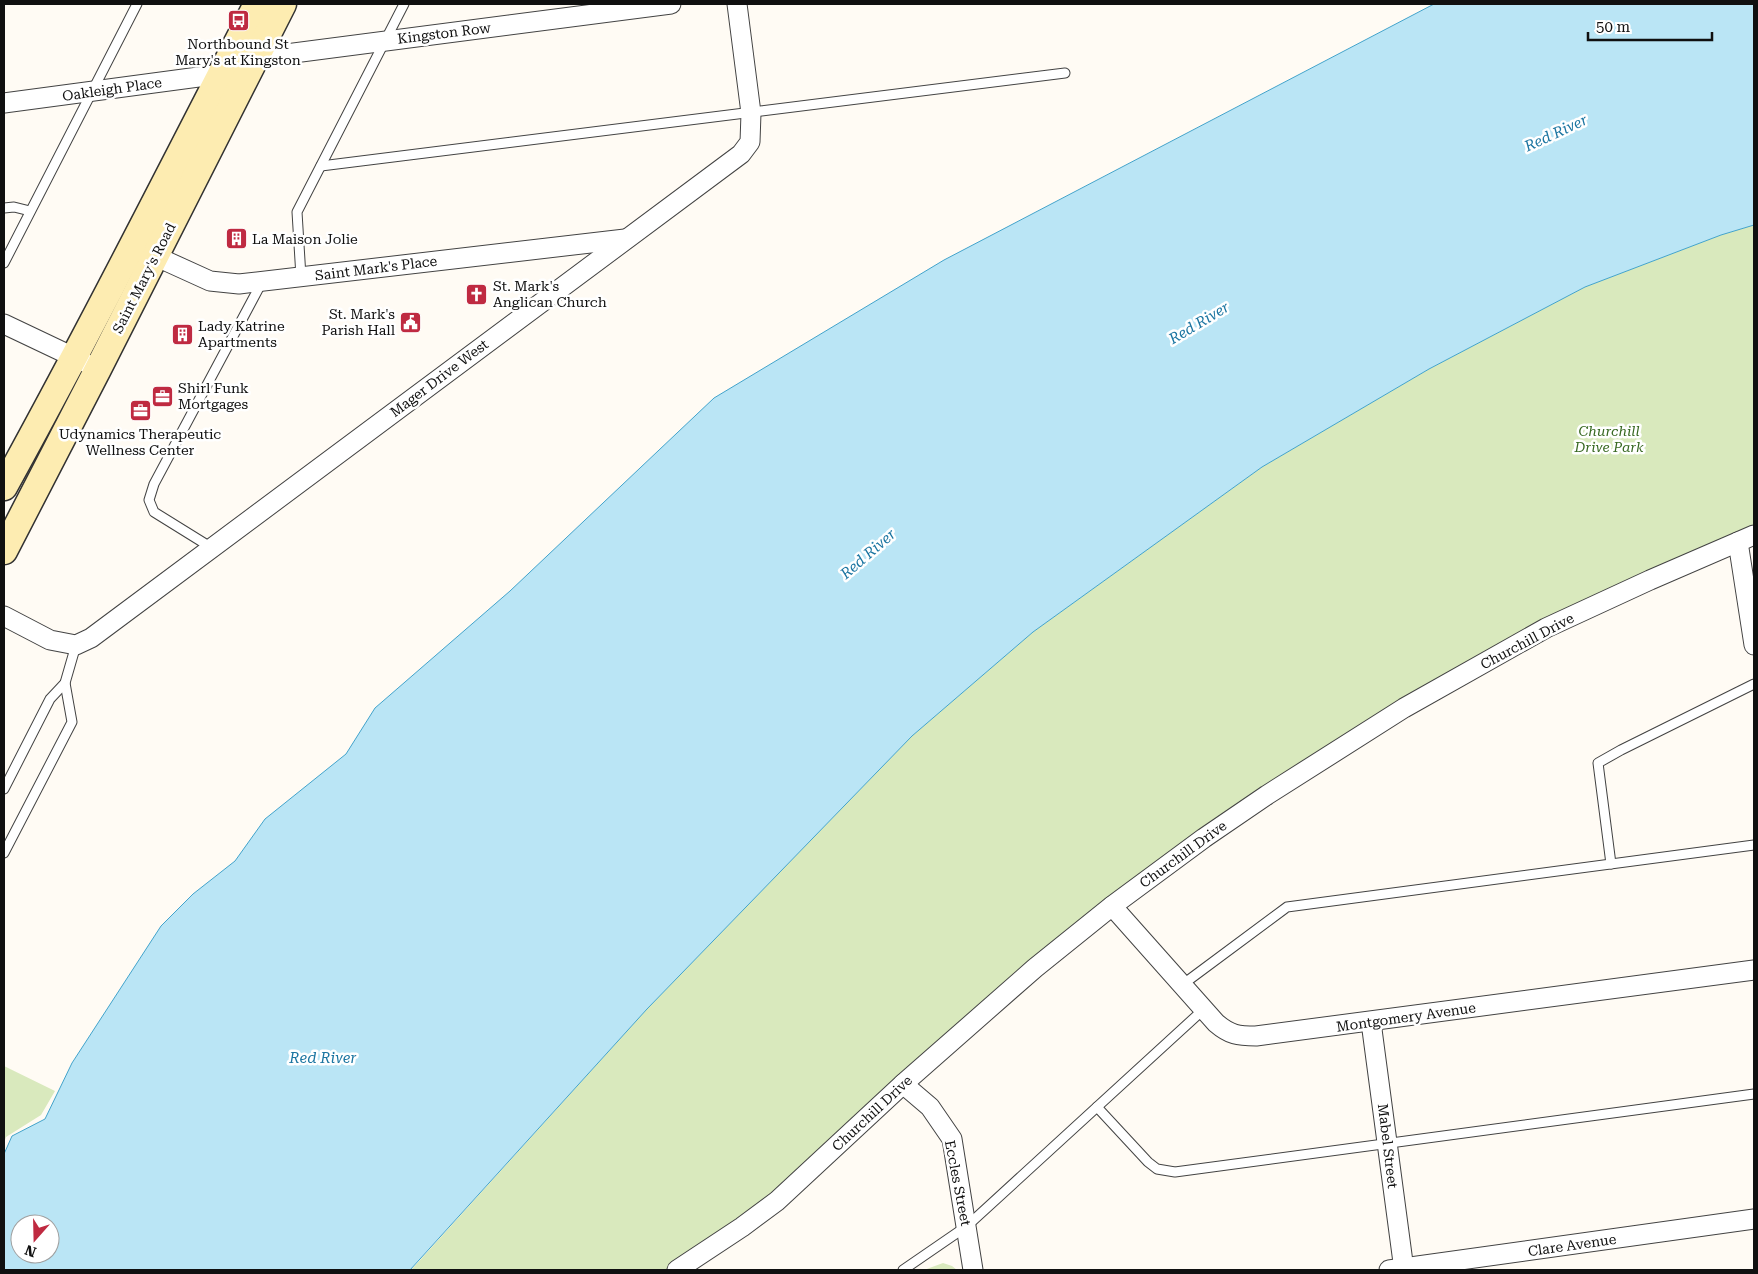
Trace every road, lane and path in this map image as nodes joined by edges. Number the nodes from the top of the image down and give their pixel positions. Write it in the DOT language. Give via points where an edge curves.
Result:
graph roads {
  1 [pos="137,4"];
  2 [pos="257,4"];
  3 [pos="283,4"];
  4 [pos="404,4"];
  5 [pos="671,4"];
  6 [pos="736,4"];
  7 [pos="386,40"];
  8 [pos="254,58"];
  9 [pos="1065,73"];
  10 [pos="221,74"];
  11 [pos="90,92"];
  12 [pos="4,103"];
  13 [pos="751,113"];
  14 [pos="321,166"];
  15 [pos="4,208"];
  16 [pos="30,211"];
  17 [pos="626,239"];
  18 [pos="144,252"];
  19 [pos="4,263"];
  20 [pos="301,277"];
  21 [pos="262,281"];
  22 [pos="4,324"];
  23 [pos="75,358"];
  24 [pos="98,369"];
  25 [pos="4,487"];
  26 [pos="1746,538"];
  27 [pos="212,548"];
  28 [pos="4,551"];
  29 [pos="4,616"];
  30 [pos="76,644"];
  31 [pos="1754,645"];
  32 [pos="65,683"];
  33 [pos="1754,684"];
  34 [pos="4,789"];
  35 [pos="1754,845"];
  36 [pos="4,853"];
  37 [pos="1611,864"];
  38 [pos="1112,906"];
  39 [pos="1754,970"];
  40 [pos="1182,984"];
  41 [pos="1204,1009"];
  42 [pos="1371,1022"];
  43 [pos="903,1084"];
  44 [pos="1754,1094"];
  45 [pos="1097,1107"];
  46 [pos="1387,1143"];
  47 [pos="1754,1220"];
  48 [pos="966,1226"];
  49 [pos="923,1257"];
  50 [pos="677,1270"];
  51 [pos="903,1270"];
  52 [pos="912,1270"];
  53 [pos="973,1270"];
  54 [pos="1399,1270"];
  1 -- 11 [label="lane"];
  2 -- 10 [label="main road, Saint Mary's Road"];
  3 -- 8 [label="main road, Saint Mary's Road"];
  4 -- 7 [label="lane"];
  5 -- 7 [label="street, Kingston Row"];
  6 -- 13 [label="street, Mager Drive West"];
  7 -- 8 [label="street, Kingston Row"];
  7 -- 14 [label="lane"];
  8 -- 10 [label="street, Kingston Row"];
  8 -- 18 [label="main road, Saint Mary's Road"];
  9 -- 13 [label="lane"];
  10 -- 11 [label="street, Oakleigh Place"];
  10 -- 18 [label="main road, Saint Mary's Road"];
  11 -- 12 [label="street, Oakleigh Place"];
  11 -- 16 [label="lane"];
  13 -- 14 [label="lane"];
  13 -- 17 [label="street, Mager Drive West" via="750,142 741,154"];
  14 -- 20 [label="lane" via="297,212"];
  15 -- 16 [label="lane"];
  16 -- 19 [label="lane"];
  17 -- 20 [label="street, Saint Mark's Place"];
  17 -- 27 [label="street, Mager Drive West"];
  18 -- 21 [label="street, Saint Mark's Place" via="210,281 239,284"];
  18 -- 23 [label="main road, Saint Mary's Road"];
  18 -- 24 [label="main road, Saint Mary's Road"];
  20 -- 21 [label="street, Saint Mark's Place"];
  21 -- 27 [label="lane" via="154,484 149,500 154,512"];
  22 -- 23 [label="street"];
  23 -- 24 [label="street"];
  23 -- 25 [label="main road, Saint Mary's Road"];
  24 -- 28 [label="main road, Saint Mary's Road"];
  26 -- 31 [label="street"];
  26 -- 38 [label="street, Churchill Drive" via="1546,628 1404,708 1267,795"];
  27 -- 30 [label="street, Mager Drive West" via="91,638"];
  29 -- 30 [label="street" via="50,640"];
  30 -- 32 [label="lane"];
  32 -- 34 [label="lane" via="50,699"];
  32 -- 36 [label="lane" via="72,722"];
  33 -- 37 [label="lane" via="1598,763"];
  35 -- 37 [label="lane"];
  37 -- 40 [label="lane" via="1287,907"];
  38 -- 40 [label="street, Montgomery Avenue"];
  38 -- 43 [label="street, Churchill Drive" via="1035,968"];
  39 -- 42 [label="street, Montgomery Avenue"];
  40 -- 41 [label="street, Montgomery Avenue"];
  41 -- 42 [label="street, Montgomery Avenue" via="1225,1030 1239,1036"];
  41 -- 45 [label="lane"];
  42 -- 46 [label="street, Mabel Street"];
  43 -- 48 [label="street, Eccles Street" via="930,1107 952,1139"];
  43 -- 50 [label="street, Churchill Drive" via="777,1201"];
  44 -- 46 [label="lane"];
  45 -- 46 [label="lane" via="1148,1162 1157,1169 1175,1172"];
  45 -- 48 [label="lane"];
  46 -- 54 [label="street, Mabel Street"];
  47 -- 54 [label="street, Clare Avenue"];
  48 -- 49 [label="lane"];
  48 -- 53 [label="street, Eccles Street"];
  49 -- 51 [label="lane"];
  49 -- 52 [label="lane"];
}
